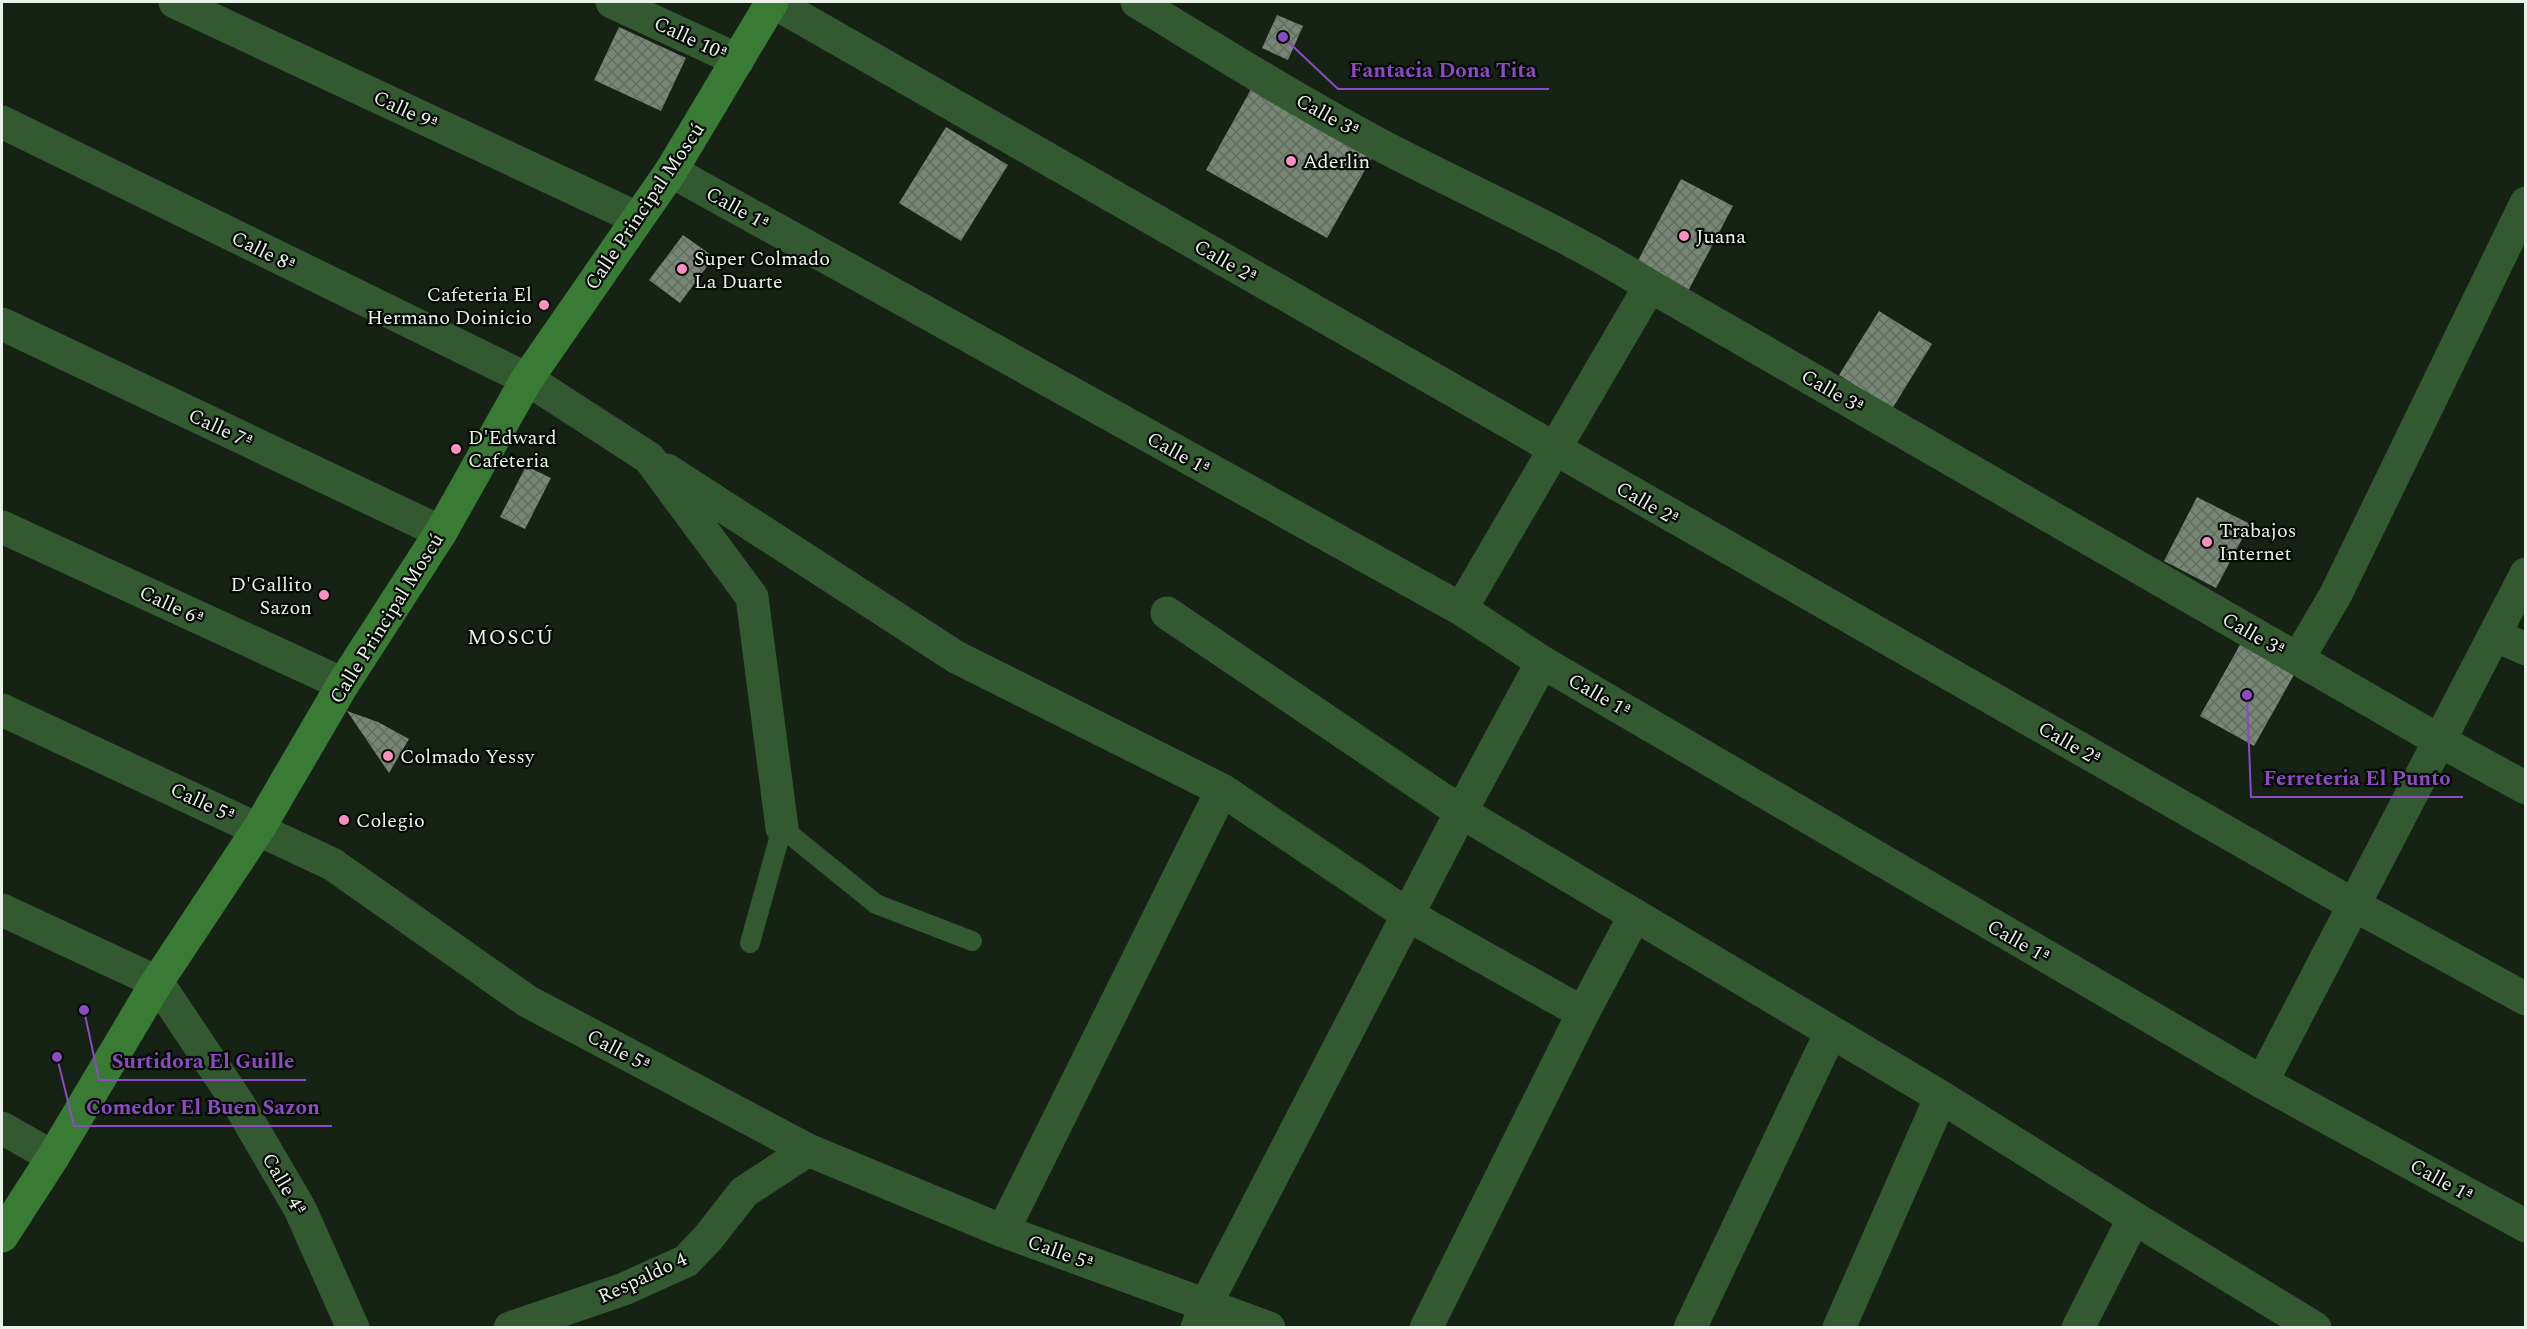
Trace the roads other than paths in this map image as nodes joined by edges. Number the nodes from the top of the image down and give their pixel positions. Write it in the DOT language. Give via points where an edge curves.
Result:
graph roads {
  1 [pos="176,2"];
  2 [pos="612,2"];
  3 [pos="773,2"];
  4 [pos="1137,2"];
  5 [pos="738,60"];
  6 [pos="2,122"];
  7 [pos="671,171"];
  8 [pos="2526,203"];
  9 [pos="637,218"];
  10 [pos="1650,286"];
  11 [pos="2,324"];
  12 [pos="527,379"];
  13 [pos="1555,449"];
  14 [pos="649,458"];
  15 [pos="2,526"];
  16 [pos="441,532"];
  17 [pos="2526,574"];
  18 [pos="1461,609"];
  19 [pos="1167,613"];
  20 [pos="2494,635"];
  21 [pos="2526,649"];
  22 [pos="2298,659"];
  23 [pos="1542,662"];
  24 [pos="343,684"];
  25 [pos="2,710"];
  26 [pos="2440,741"];
  27 [pos="2526,788"];
  28 [pos="1222,790"];
  29 [pos="1461,812"];
  30 [pos="259,828"];
  31 [pos="782,828"];
  32 [pos="2354,905"];
  33 [pos="2,910"];
  34 [pos="1408,915"];
  35 [pos="1635,915"];
  36 [pos="972,941"];
  37 [pos="750,943"];
  38 [pos="157,982"];
  39 [pos="2526,999"];
  40 [pos="1583,1012"];
  41 [pos="1832,1032"];
  42 [pos="2262,1082"];
  43 [pos="1941,1097"];
  44 [pos="2,1128"];
  45 [pos="808,1150"];
  46 [pos="53,1157"];
  47 [pos="2134,1218"];
  48 [pos="2526,1226"];
  49 [pos="1003,1231"];
  50 [pos="2,1236"];
  51 [pos="1201,1317"];
  52 [pos="353,1328"];
  53 [pos="510,1328"];
  54 [pos="1269,1328"];
  55 [pos="1426,1328"];
  56 [pos="1690,1328"];
  57 [pos="1839,1328"];
  58 [pos="2078,1328"];
  59 [pos="2315,1328"];
  1 -- 9 [label="street, Calle 9ª"];
  2 -- 5 [label="street, Calle 10ª"];
  3 -- 5 [label="street, Calle Principal Moscú"];
  3 -- 13 [label="street, Calle 2ª"];
  4 -- 10 [label="street, Calle 3ª" via="1383,146 1600,254"];
  5 -- 7 [label="street, Calle Principal Moscú"];
  6 -- 12 [label="street, Calle 8ª"];
  7 -- 9 [label="street, Calle Principal Moscú"];
  7 -- 18 [label="street, Calle 1ª"];
  8 -- 22 [label="street" via="2341,584"];
  9 -- 12 [label="street, Calle Principal Moscú"];
  10 -- 13 [label="street"];
  10 -- 22 [label="street, Calle 3ª"];
  11 -- 16 [label="street, Calle 7ª"];
  12 -- 14 [label="street, Calle 8ª"];
  12 -- 16 [label="street, Calle Principal Moscú"];
  13 -- 18 [label="street"];
  13 -- 32 [label="street, Calle 2ª"];
  14 -- 28 [label="street, Calle 8ª" via="956,657"];
  14 -- 31 [label="street" via="752,597"];
  15 -- 24 [label="street, Calle 6ª"];
  16 -- 24 [label="street, Calle Principal Moscú"];
  17 -- 20 [label="street"];
  18 -- 23 [label="street, Calle 1ª"];
  19 -- 29 [label="street"];
  20 -- 21 [label="street"];
  20 -- 26 [label="street"];
  22 -- 26 [label="street, Calle 3ª"];
  23 -- 29 [label="street"];
  23 -- 42 [label="street, Calle 1ª"];
  24 -- 30 [label="street, Calle Principal Moscú"];
  25 -- 30 [label="street, Calle 5ª"];
  26 -- 27 [label="street, Calle 3ª"];
  26 -- 32 [label="street"];
  28 -- 34 [label="street, Calle 8ª"];
  28 -- 49 [label="street"];
  29 -- 34 [label="street"];
  29 -- 35 [label="street"];
  30 -- 38 [label="street, Calle Principal Moscú"];
  30 -- 45 [label="street, Calle 5ª" via="332,864 527,1002"];
  31 -- 36 [label="lane" via="876,904"];
  31 -- 37 [label="lane"];
  32 -- 39 [label="street, Calle 2ª"];
  32 -- 42 [label="street"];
  33 -- 38 [label="street"];
  34 -- 40 [label="street, Calle 8ª"];
  34 -- 51 [label="street"];
  35 -- 40 [label="street"];
  35 -- 41 [label="street"];
  38 -- 46 [label="street, Calle Principal Moscú"];
  38 -- 52 [label="street, Calle 4ª" via="240,1106 300,1209"];
  40 -- 55 [label="street"];
  41 -- 43 [label="street"];
  41 -- 56 [label="street"];
  42 -- 48 [label="street, Calle 1ª"];
  43 -- 47 [label="street"];
  43 -- 57 [label="street"];
  44 -- 46 [label="street"];
  45 -- 49 [label="street, Calle 5ª"];
  45 -- 53 [label="street, Respaldo 4" via="744,1192 686,1261 624,1289"];
  46 -- 50 [label="street, Calle Principal Moscú"];
  47 -- 58 [label="street"];
  47 -- 59 [label="street"];
  49 -- 51 [label="street, Calle 5ª"];
  51 -- 54 [label="street, Calle 5ª"];
}
